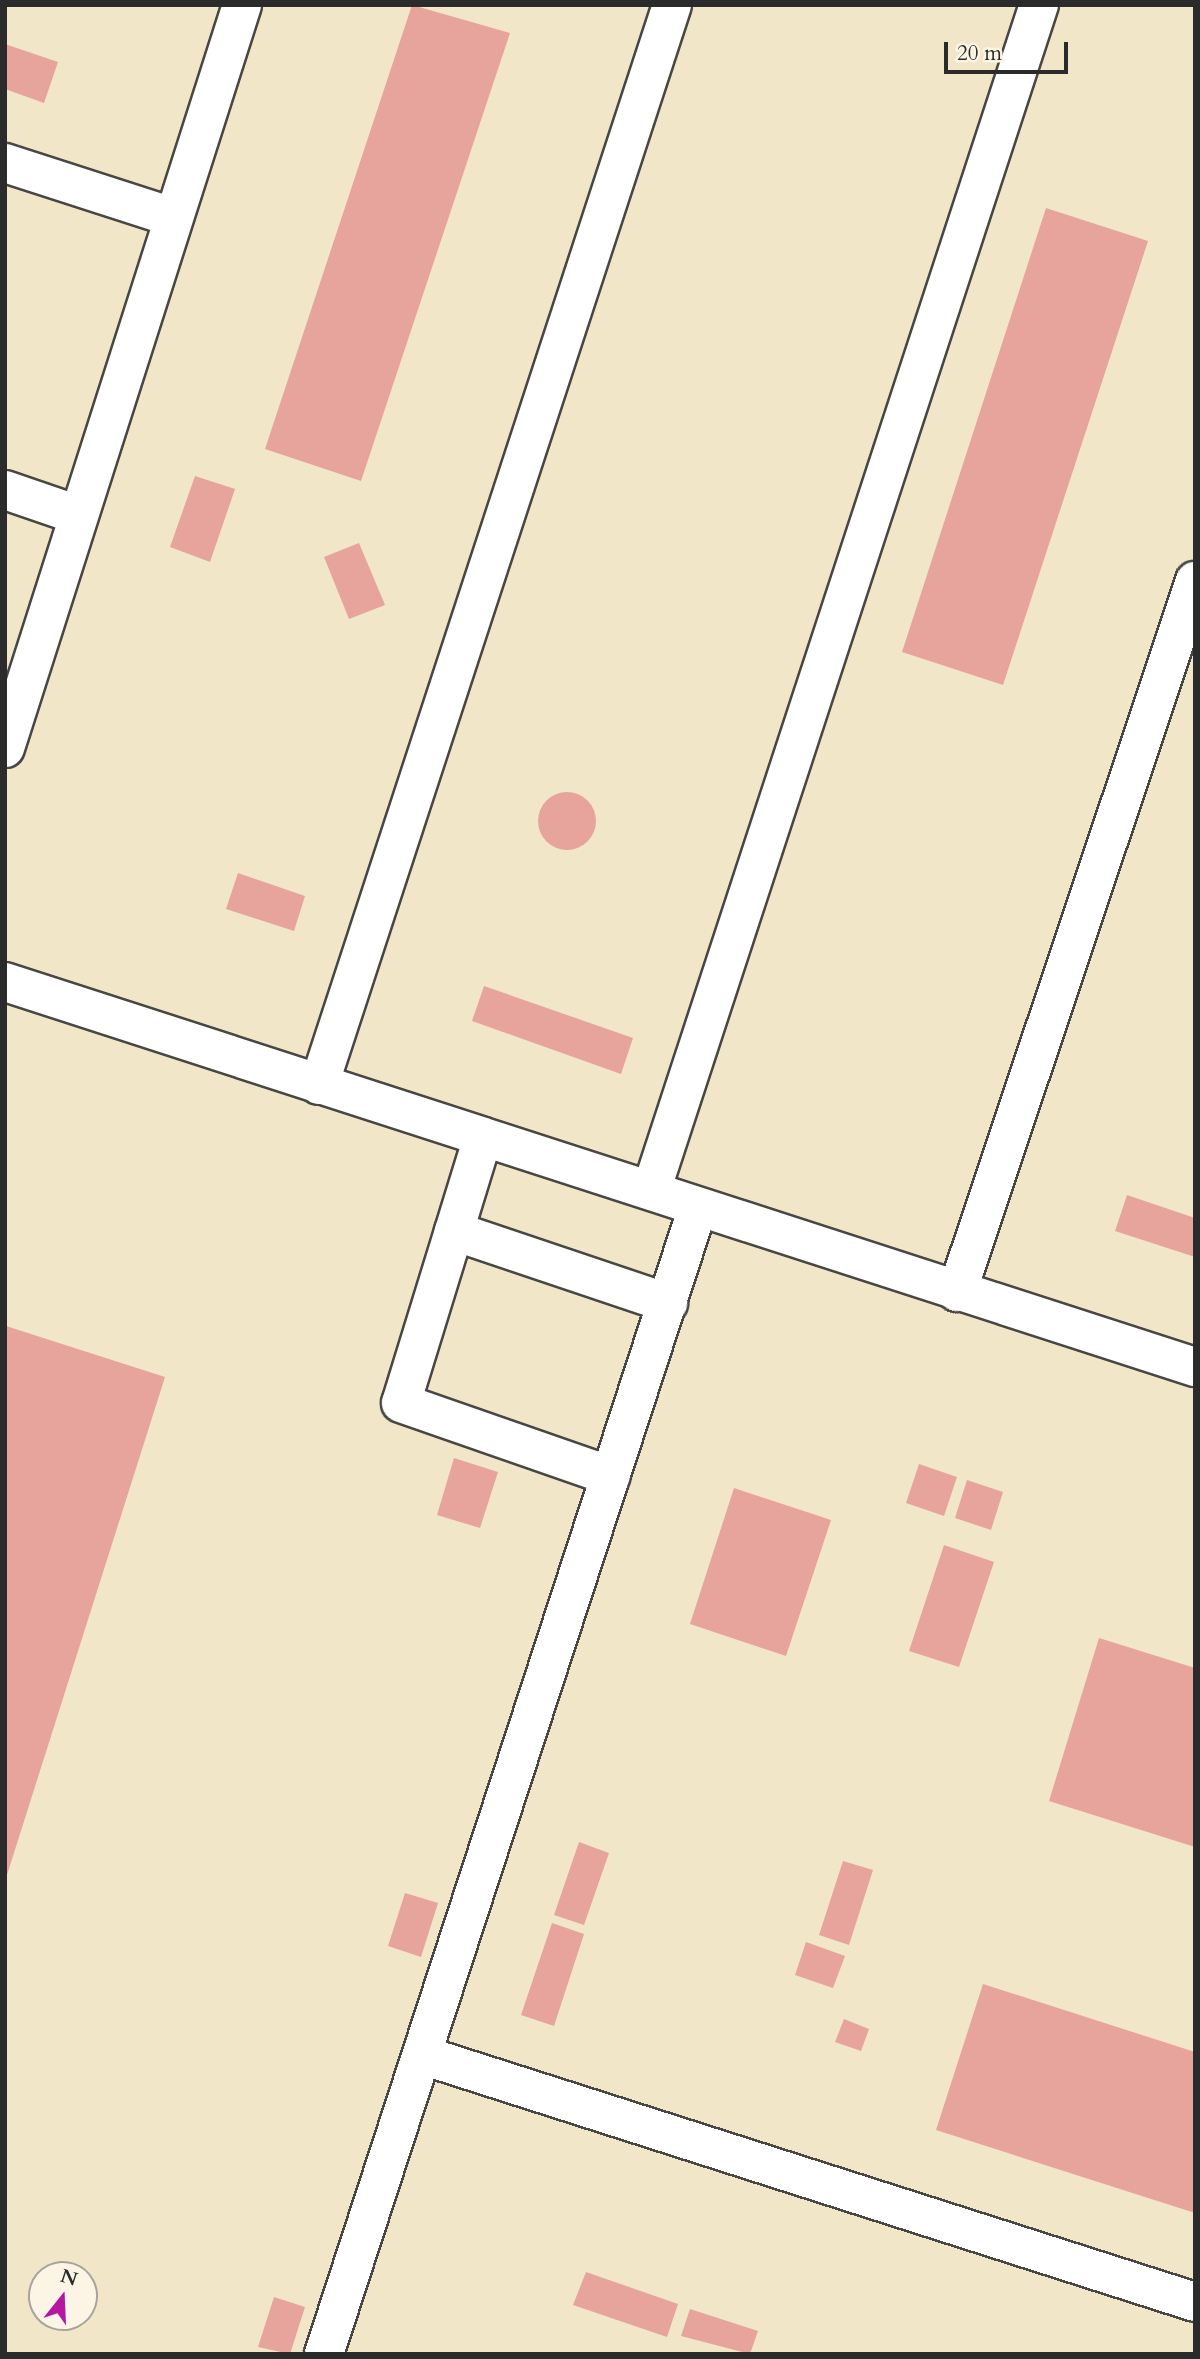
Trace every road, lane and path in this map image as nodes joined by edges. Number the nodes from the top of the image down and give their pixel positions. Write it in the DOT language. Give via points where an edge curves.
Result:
graph roads {
  1 [pos="242,5"];
  2 [pos="672,5"];
  3 [pos="1039,5"];
  4 [pos="5,163"];
  5 [pos="172,217"];
  6 [pos="5,490"];
  7 [pos="75,513"];
  8 [pos="1195,580"];
  9 [pos="5,748"];
  10 [pos="5,982"];
  11 [pos="320,1084"];
  12 [pos="483,1137"];
  13 [pos="652,1188"];
  14 [pos="698,1207"];
  15 [pos="454,1231"];
  16 [pos="957,1292"];
  17 [pos="668,1303"];
  18 [pos="1195,1367"];
  19 [pos="611,1476"];
  20 [pos="422,2054"];
  21 [pos="1195,2302"];
  22 [pos="324,2354"];
  1 -- 5 [label="lane"];
  2 -- 11 [label="lane"];
  3 -- 13 [label="lane"];
  4 -- 5 [label="lane"];
  5 -- 7 [label="lane"];
  6 -- 7 [label="lane"];
  7 -- 9 [label="lane"];
  8 -- 16 [label="lane"];
  10 -- 11 [label="lane"];
  11 -- 12 [label="lane"];
  12 -- 13 [label="lane"];
  12 -- 15 [label="lane"];
  13 -- 14 [label="lane"];
  14 -- 16 [label="lane"];
  14 -- 17 [label="lane"];
  15 -- 17 [label="lane"];
  15 -- 19 [label="lane" via="401,1403"];
  16 -- 18 [label="lane"];
  17 -- 19 [label="lane"];
  19 -- 20 [label="lane"];
  20 -- 21 [label="lane"];
  20 -- 22 [label="lane"];
}
